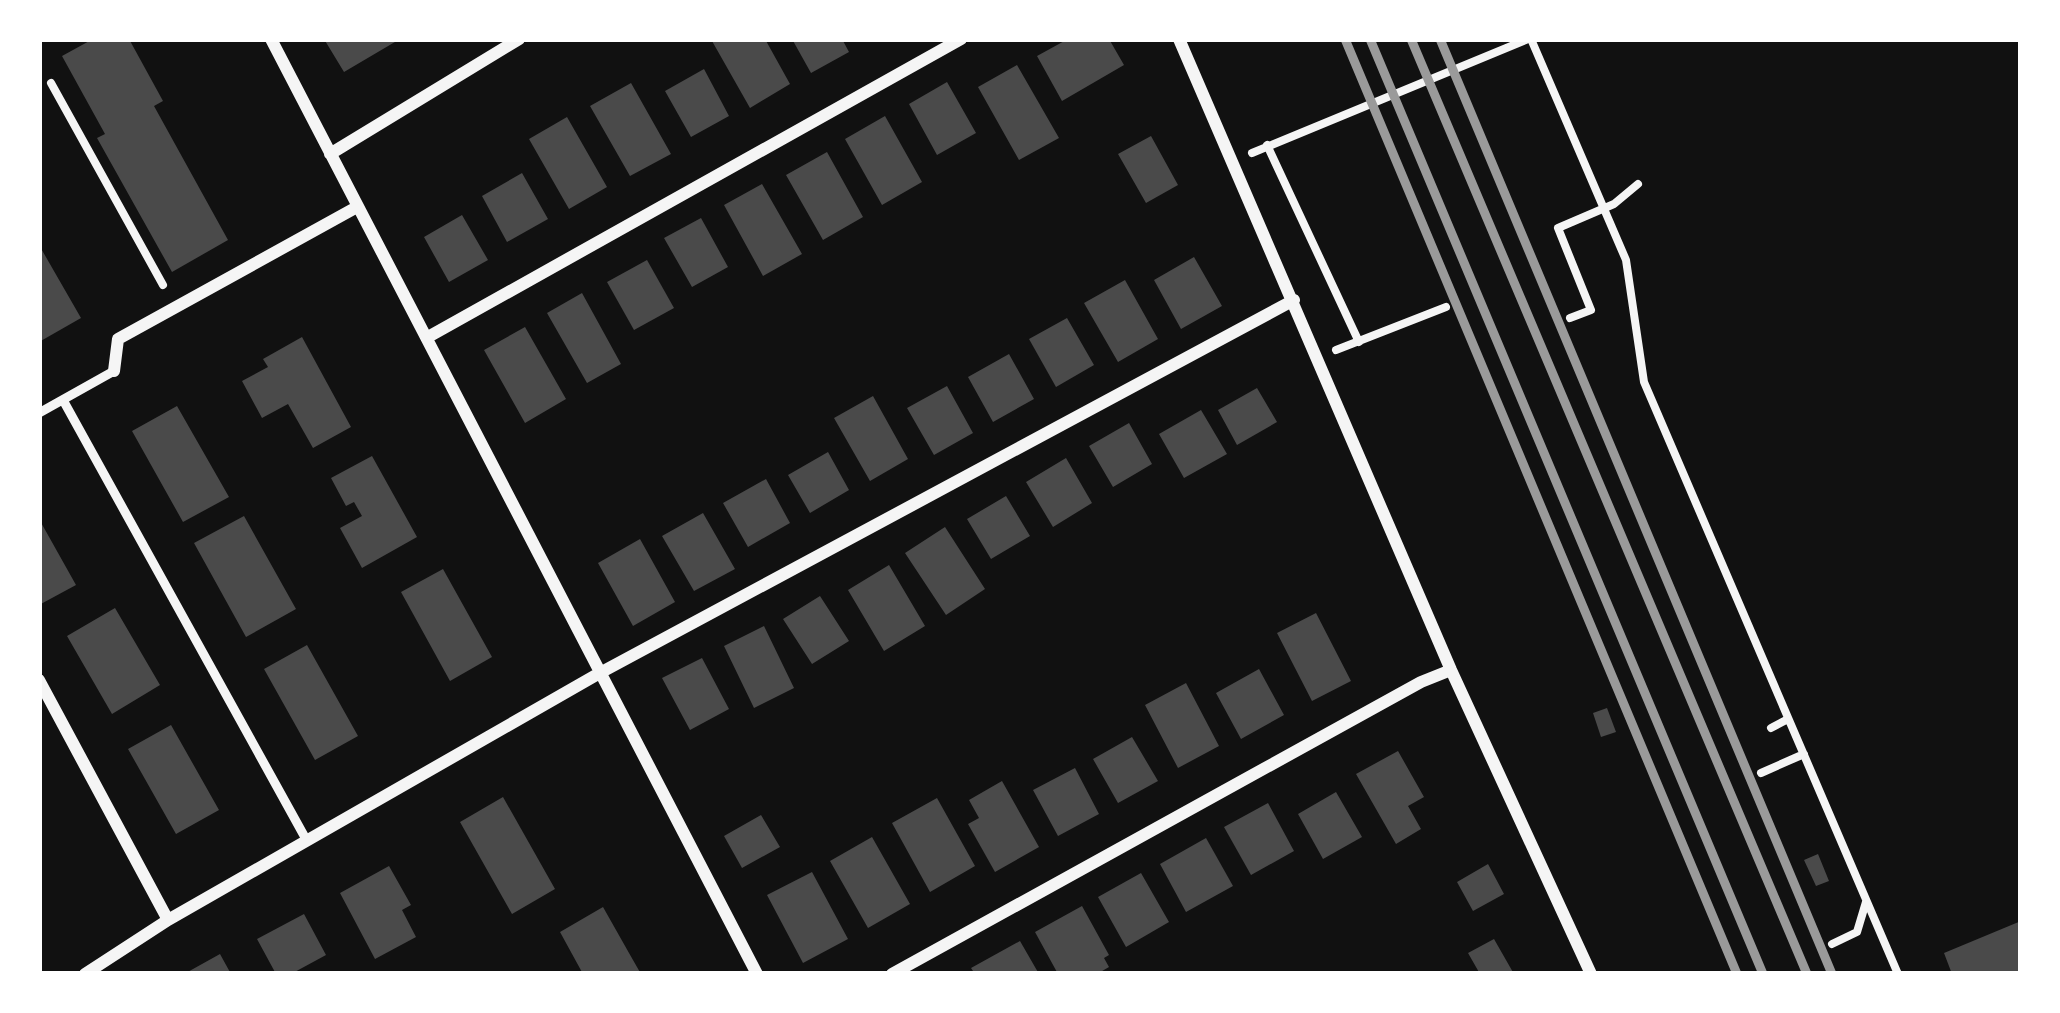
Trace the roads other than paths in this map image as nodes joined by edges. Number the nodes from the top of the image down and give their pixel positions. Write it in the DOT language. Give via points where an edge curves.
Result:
graph roads {
  1 [pos="271,39"];
  2 [pos="519,39"];
  3 [pos="962,39"];
  4 [pos="1179,39"];
  5 [pos="330,154"];
  6 [pos="357,207"];
  7 [pos="1294,299"];
  8 [pos="428,338"];
  9 [pos="114,371"];
  10 [pos="63,400"];
  11 [pos="39,413"];
  12 [pos="1451,670"];
  13 [pos="598,674"];
  14 [pos="39,680"];
  15 [pos="307,841"];
  16 [pos="168,920"];
  17 [pos="85,974"];
  18 [pos="757,974"];
  19 [pos="892,974"];
  20 [pos="1591,974"];
  1 -- 5 [label="street"];
  2 -- 5 [label="street"];
  3 -- 8 [label="street"];
  4 -- 7 [label="street"];
  5 -- 6 [label="street"];
  6 -- 8 [label="street"];
  6 -- 9 [label="street" via="118,339"];
  7 -- 12 [label="street"];
  7 -- 13 [label="street"];
  8 -- 13 [label="street"];
  9 -- 10 [label="lane"];
  10 -- 11 [label="lane"];
  10 -- 15 [label="lane"];
  12 -- 19 [label="street"];
  12 -- 20 [label="street"];
  13 -- 15 [label="street"];
  13 -- 18 [label="street"];
  14 -- 16 [label="street"];
  15 -- 16 [label="street"];
  16 -- 17 [label="street"];
}
